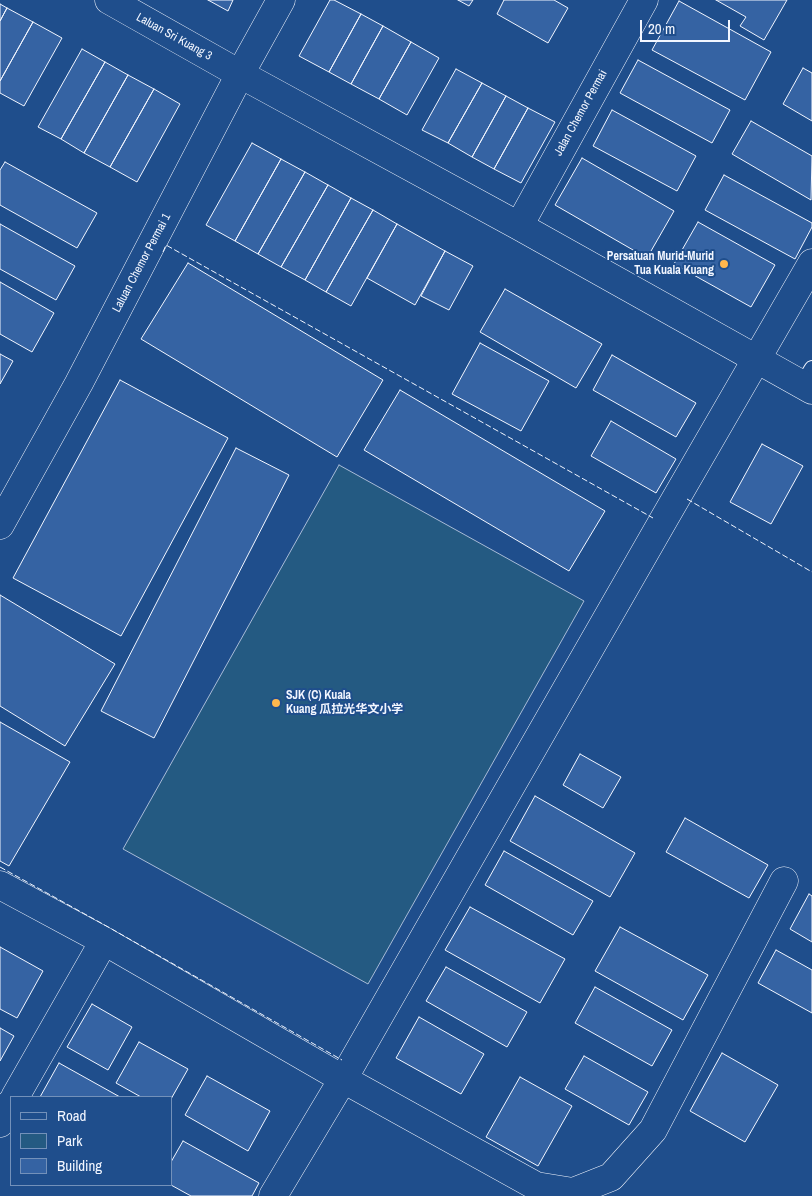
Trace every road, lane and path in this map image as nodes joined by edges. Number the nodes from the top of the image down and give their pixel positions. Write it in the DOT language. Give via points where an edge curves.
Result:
graph roads {
  1 [pos="109,0"];
  2 [pos="281,0"];
  3 [pos="644,0"];
  4 [pos="240,74"];
  5 [pos="519,226"];
  6 [pos="812,263"];
  7 [pos="758,359"];
  8 [pos="809,381"];
  9 [pos="0,525"];
  10 [pos="784,881"];
  11 [pos="0,885"];
  12 [pos="104,941"];
  13 [pos="343,1079"];
  14 [pos="16,1096"];
  15 [pos="10,1105"];
  16 [pos="0,1123"];
  17 [pos="273,1196"];
  1 -- 4 [label="street, Laluan Sri Kuang 3"];
  2 -- 4 [label="street, Laluan Chemor Permai 1"];
  3 -- 5 [label="street, Jalan Chemor Permai"];
  4 -- 5 [label="street, Laluan Sri Kuang 3"];
  4 -- 9 [label="street, Laluan Chemor Permai 1" via="79,384"];
  5 -- 7 [label="street, Laluan Sri Kuang 3"];
  6 -- 7 [label="street"];
  7 -- 8 [label="street, Laluan Sri Kuang 3"];
  7 -- 13 [label="street"];
  10 -- 13 [label="street" via="653,1130 612,1177 573,1192 536,1186"];
  11 -- 12 [label="street"];
  12 -- 13 [label="street"];
  12 -- 14 [label="street"];
  13 -- 17 [label="street"];
  15 -- 16 [label="street"];
}
